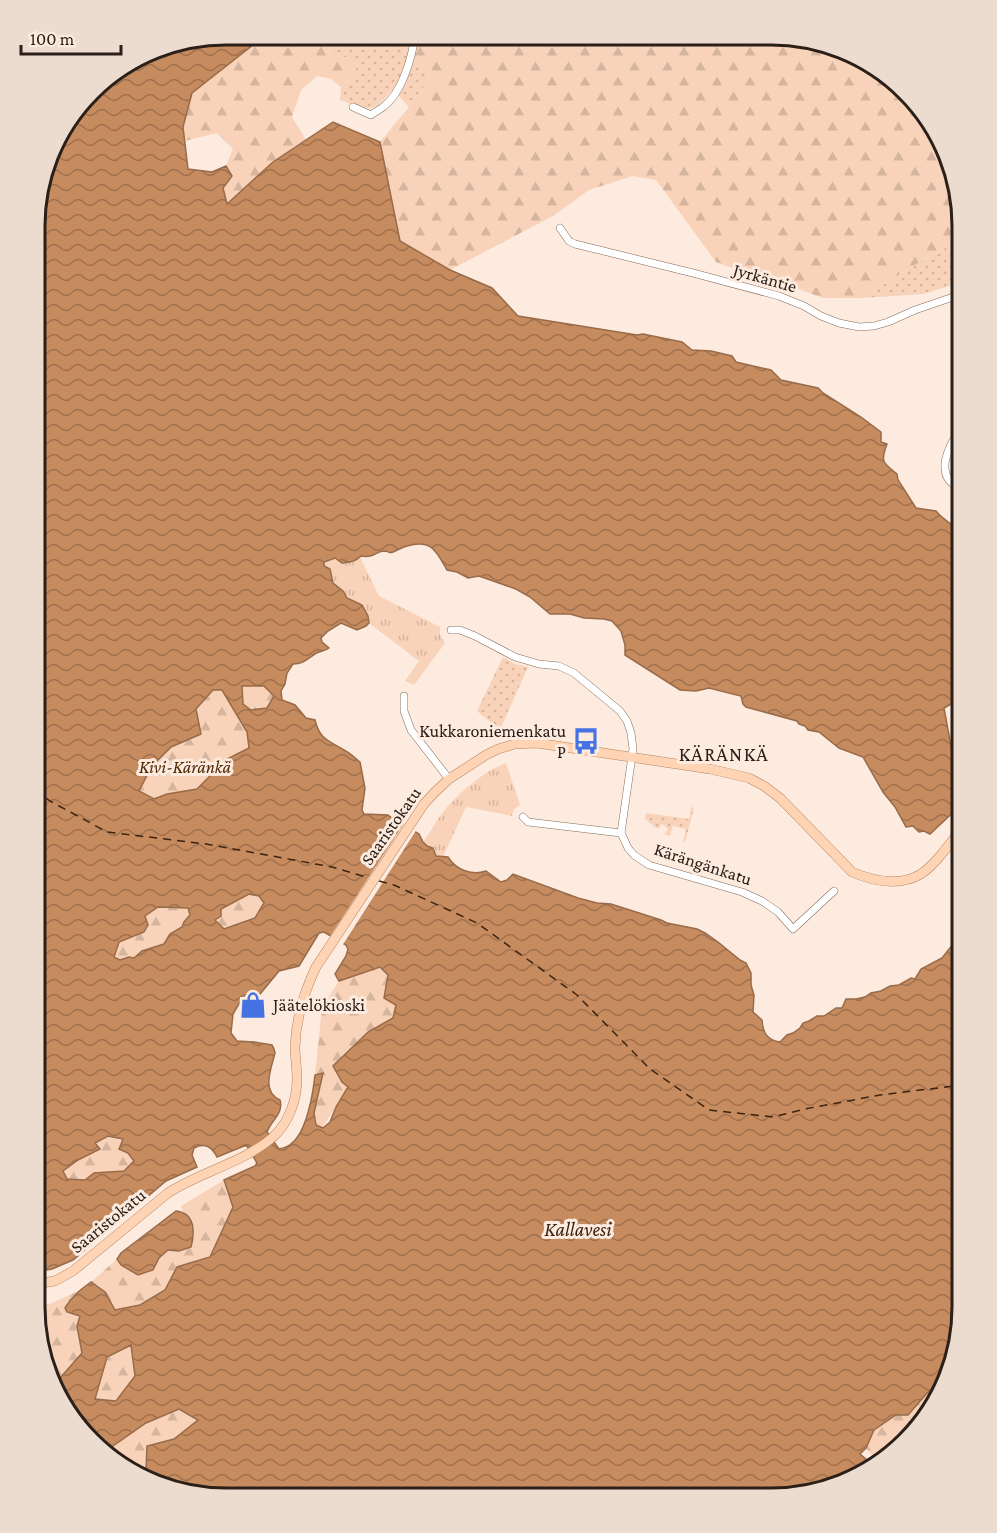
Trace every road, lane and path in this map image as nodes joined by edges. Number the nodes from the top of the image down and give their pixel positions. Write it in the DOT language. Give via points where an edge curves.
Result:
graph roads {
  1 [pos="413,45"];
  2 [pos="353,107"];
  3 [pos="560,228"];
  4 [pos="952,297"];
  5 [pos="952,444"];
  6 [pos="952,482"];
  7 [pos="451,630"];
  8 [pos="404,696"];
  9 [pos="632,758"];
  10 [pos="449,779"];
  11 [pos="523,817"];
  12 [pos="621,833"];
  13 [pos="952,840"];
  14 [pos="834,891"];
  15 [pos="45,1282"];
  1 -- 2 [label="street" via="391,100 371,115"];
  3 -- 4 [label="street, Jyrkäntie" via="575,244 779,296 838,323 860,327 888,322"];
  5 -- 6 [label="street" via="945,461 947,478"];
  7 -- 9 [label="street" via="460,630 515,657 574,673 627,721"];
  8 -- 10 [label="street" via="404,711 411,730"];
  9 -- 10 [label="main road, Saaristokatu" via="571,747 515,744 486,755"];
  9 -- 12 [label="street"];
  9 -- 13 [label="main road, Saaristokatu" via="749,778 780,798 852,872 867,879 888,882 920,874"];
  10 -- 15 [label="main road, Saaristokatu" via="424,804 316,967 300,1010 295,1046 296,1098 275,1135 180,1185 73,1270"];
  11 -- 12 [label="street" via="528,822"];
  12 -- 14 [label="street, Kärängänkatu" via="634,855 649,865 750,895 778,912 793,929"];
}
